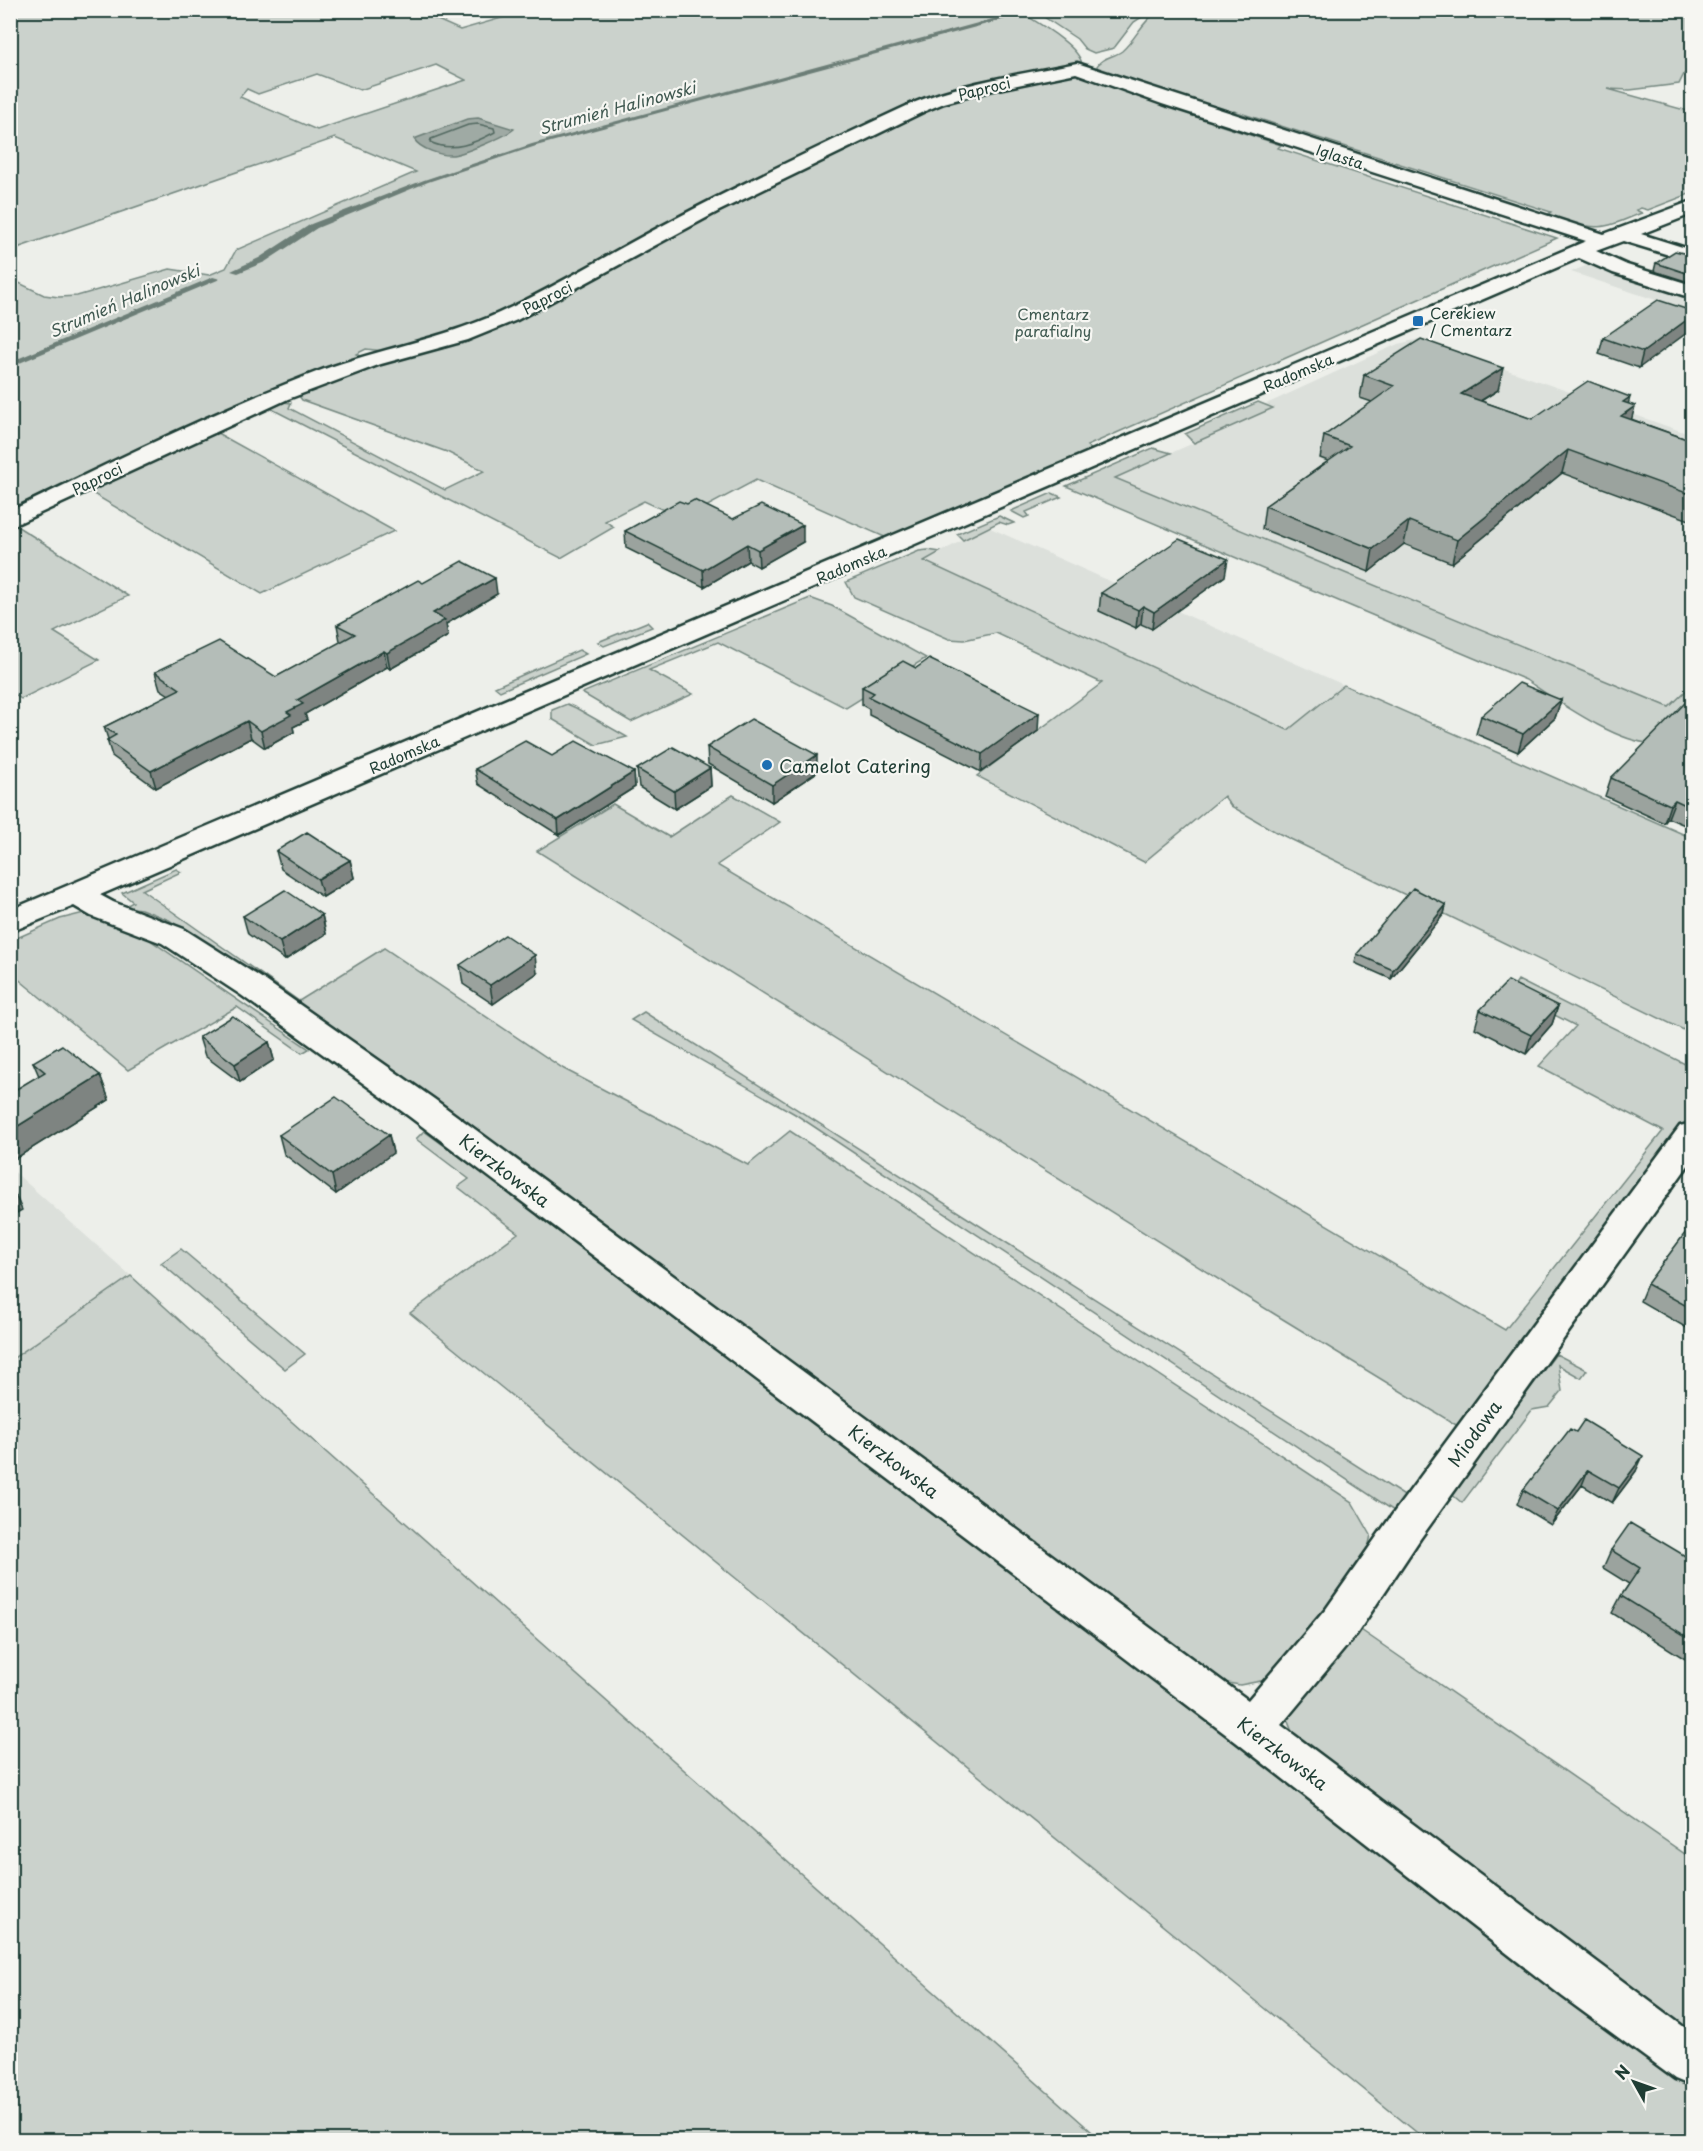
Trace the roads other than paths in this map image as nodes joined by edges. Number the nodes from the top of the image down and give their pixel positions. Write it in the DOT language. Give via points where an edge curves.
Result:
graph roads {
  1 [pos="1077,68"];
  2 [pos="1692,207"];
  3 [pos="1613,237"];
  4 [pos="1579,252"];
  5 [pos="1692,256"];
  6 [pos="1692,292"];
  7 [pos="10,520"];
  8 [pos="76,894"];
  9 [pos="10,922"];
  10 [pos="1692,1135"];
  11 [pos="1251,1728"];
  12 [pos="1692,2062"];
  1 -- 3 [label="street, Iglasta" via="1168,100"];
  1 -- 7 [label="street, Paproci" via="992,85 918,106 743,190 521,311 487,326 375,358 213,422"];
  2 -- 3 [label="street, Radomska"];
  3 -- 4 [label="street, Radomska"];
  3 -- 5 [label="street, Iglasta"];
  4 -- 6 [label="street"];
  4 -- 8 [label="street, Radomska"];
  8 -- 9 [label="street, Radomska"];
  8 -- 11 [label="street, Kierzkowska" via="102,909 173,936 252,987 422,1108"];
  10 -- 11 [label="street, Miodowa" via="1341,1622"];
  11 -- 12 [label="street, Kierzkowska"];
}
